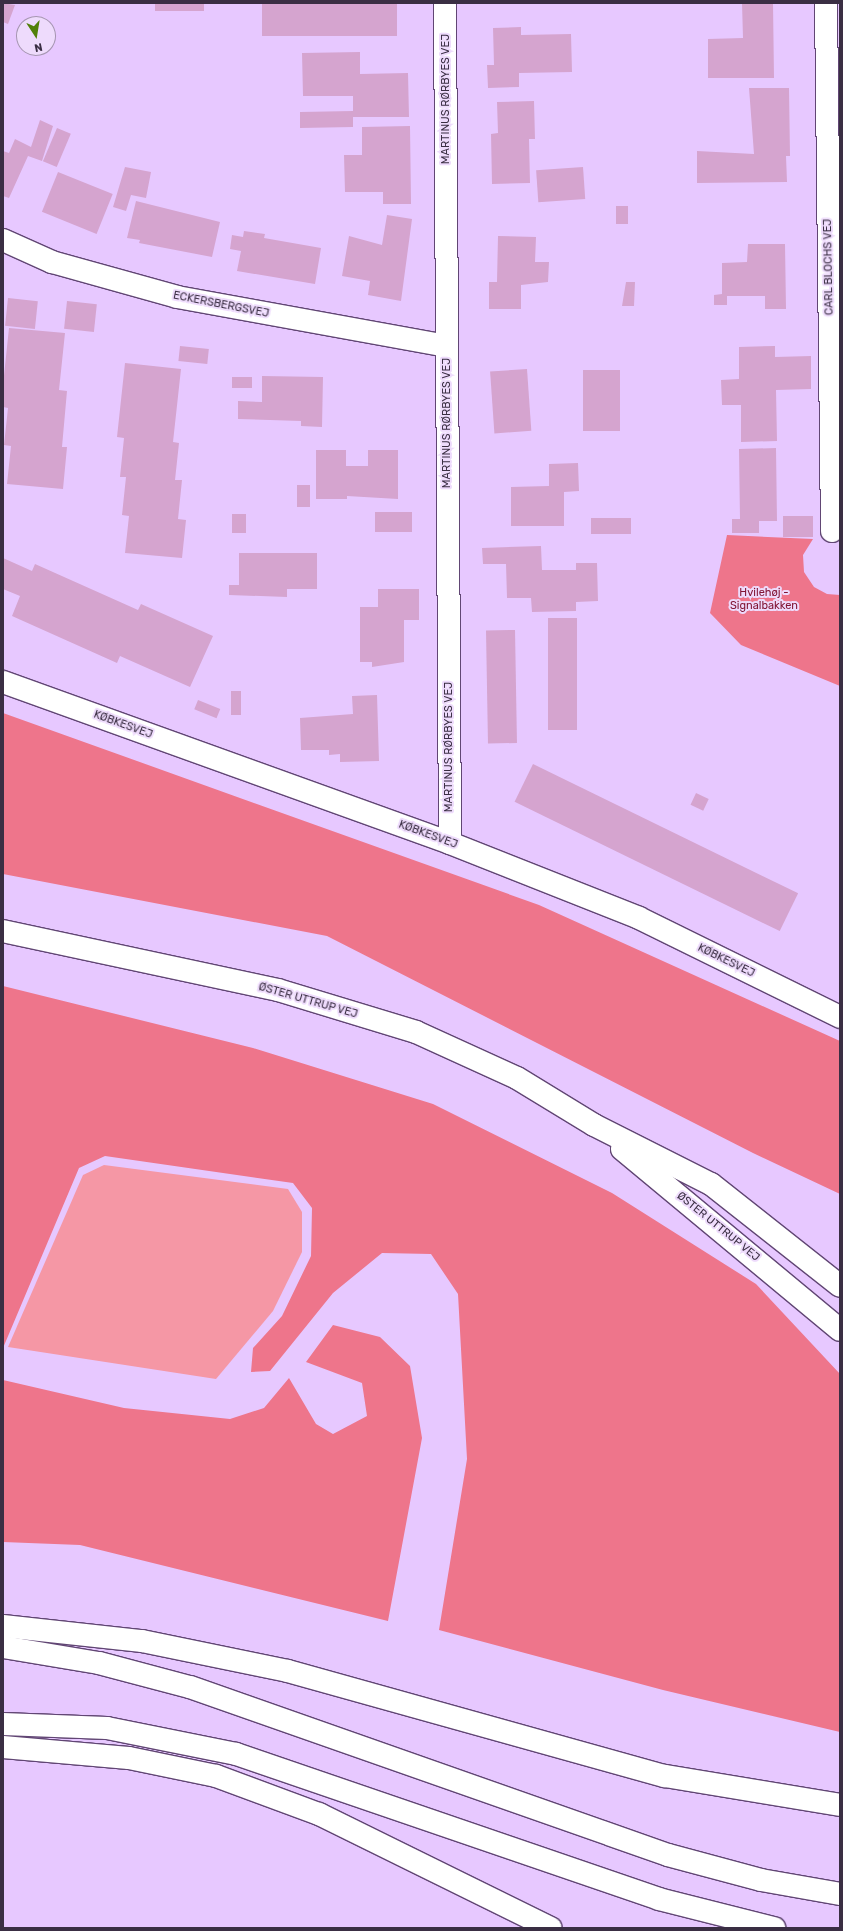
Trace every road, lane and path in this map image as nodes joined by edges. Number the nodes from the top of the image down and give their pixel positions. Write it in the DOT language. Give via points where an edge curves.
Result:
graph roads {
  1 [pos="445,3"];
  2 [pos="826,3"];
  3 [pos="3,240"];
  4 [pos="446,346"];
  5 [pos="832,531"];
  6 [pos="3,682"];
  7 [pos="450,843"];
  8 [pos="3,931"];
  9 [pos="840,1017"];
  10 [pos="594,1125"];
  11 [pos="840,1286"];
  12 [pos="840,1330"];
  13 [pos="3,1626"];
  14 [pos="3,1647"];
  15 [pos="3,1724"];
  16 [pos="3,1747"];
  17 [pos="840,1805"];
  18 [pos="840,1894"];
  19 [pos="551,1928"];
  20 [pos="774,1928"];
  1 -- 4 [label="main road, MARTINUS RØRBYES VEJ"];
  2 -- 5 [label="main road, CARL BLOCHS VEJ"];
  3 -- 4 [label="main road, ECKERSBERGSVEJ" via="52,262 177,297"];
  4 -- 7 [label="main road, MARTINUS RØRBYES VEJ"];
  6 -- 7 [label="main road, KØBKESVEJ"];
  7 -- 9 [label="main road, KØBKESVEJ" via="639,918"];
  8 -- 10 [label="main road, ØSTER UTTRUP VEJ" via="278,990 416,1032 517,1078"];
  10 -- 11 [label="main road, ØSTER UTTRUP VEJ" via="711,1184"];
  10 -- 12 [label="main road, ØSTER UTTRUP VEJ"];
  13 -- 17 [label="main road" via="142,1641 288,1671 665,1776"];
  14 -- 18 [label="main road" via="99,1663 190,1688 668,1855 761,1880"];
  15 -- 20 [label="main road" via="107,1728 236,1754 659,1899"];
  16 -- 19 [label="main road" via="137,1759 173,1765 252,1788 319,1814"];
}
